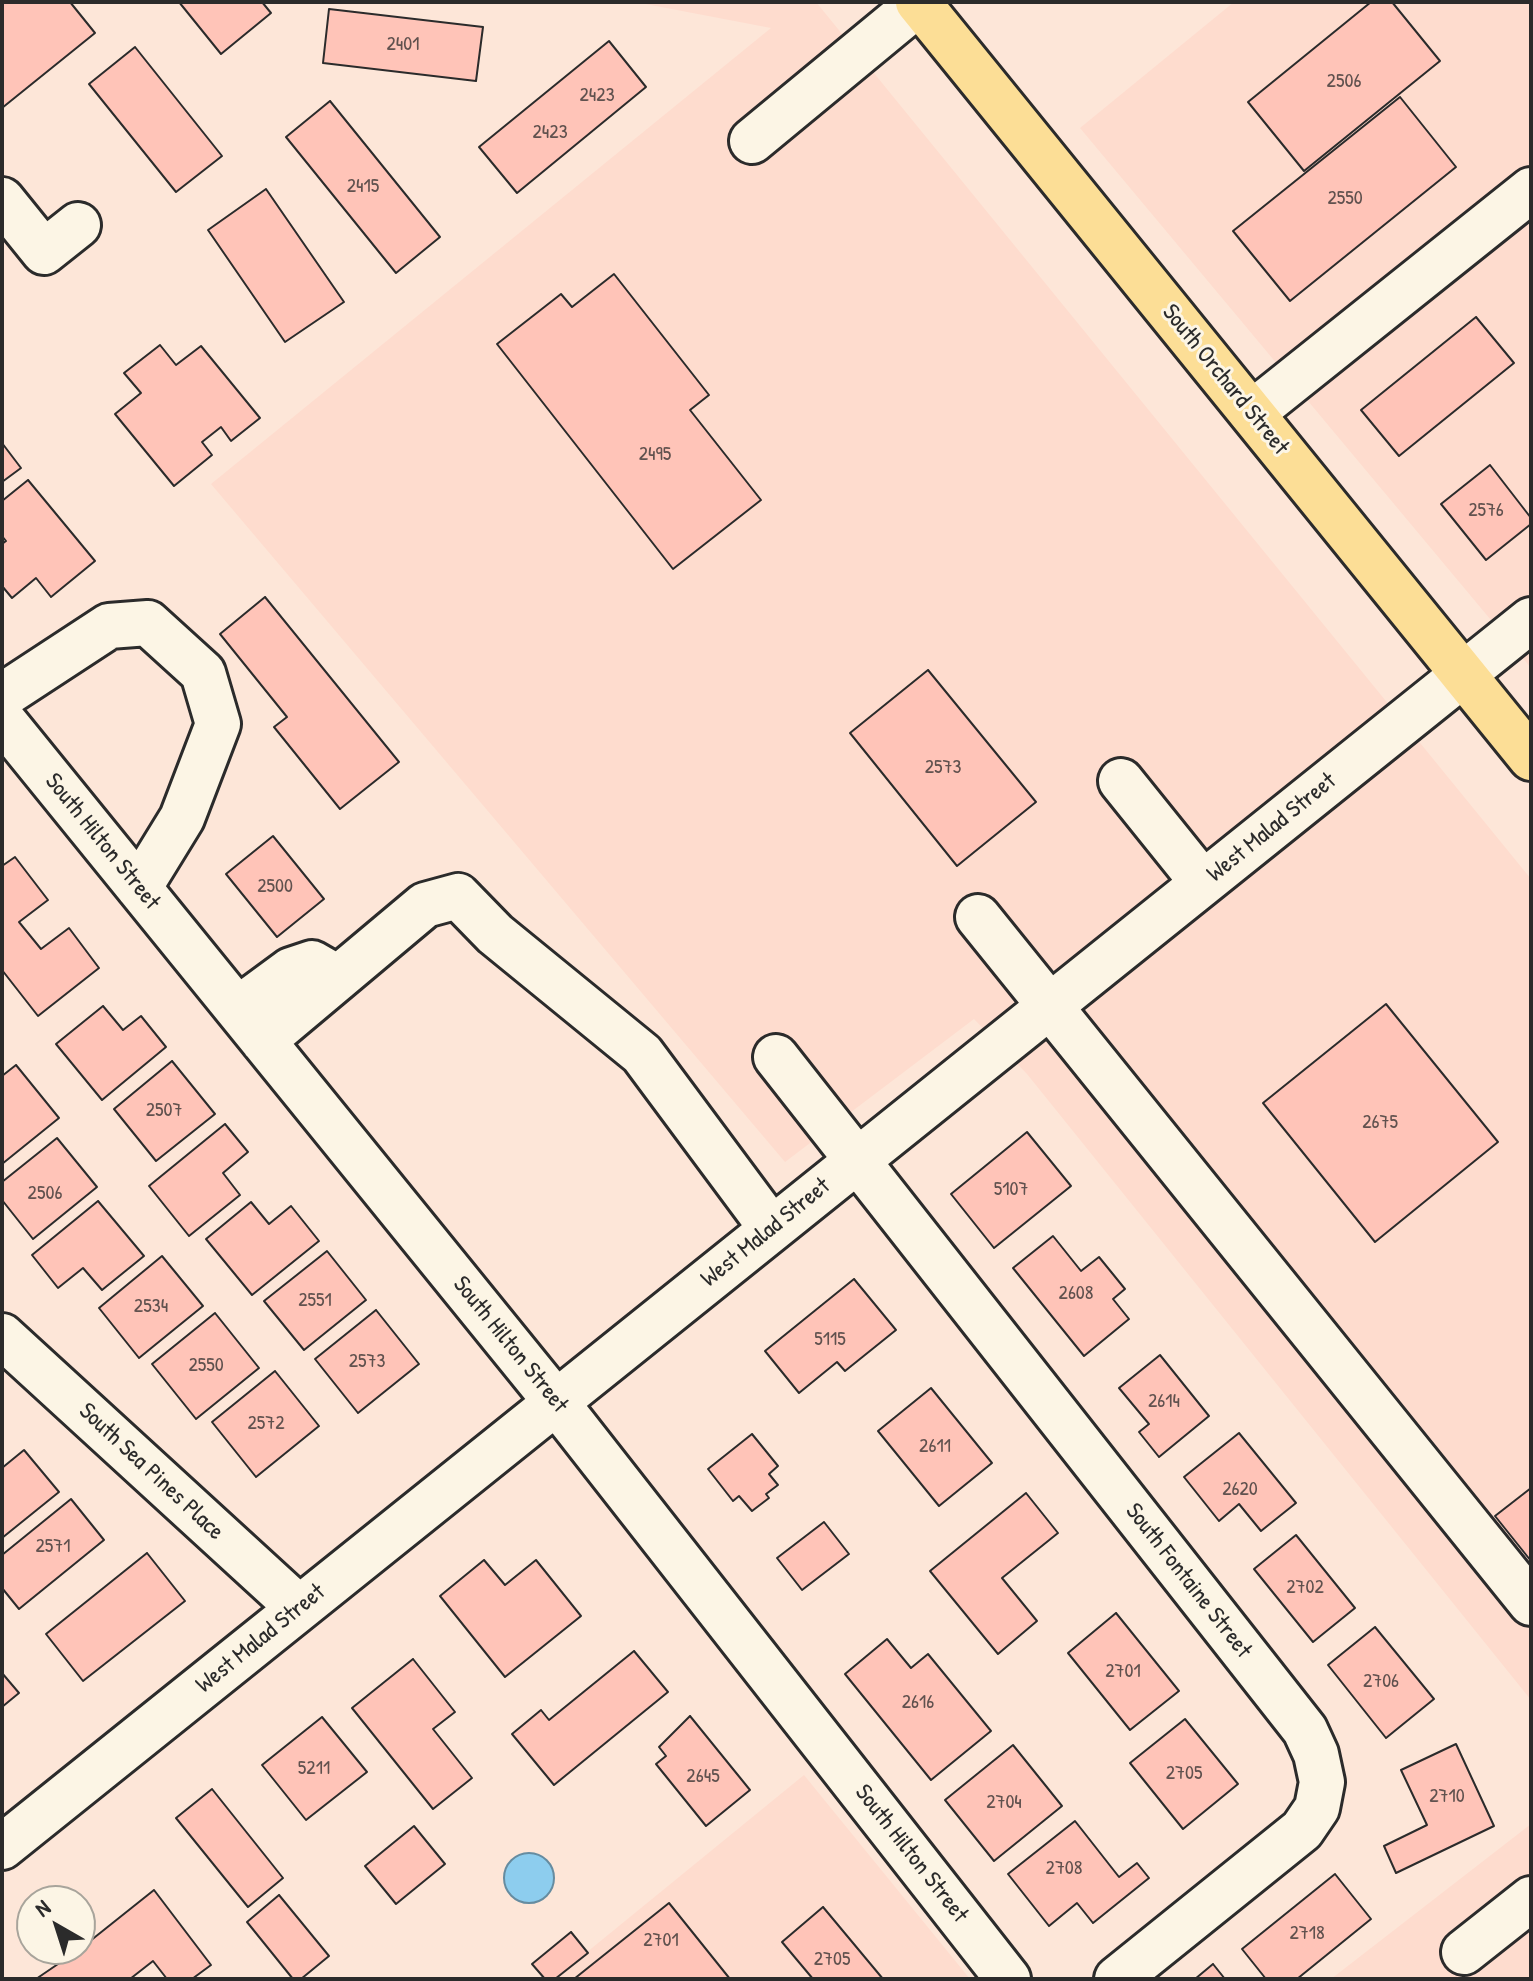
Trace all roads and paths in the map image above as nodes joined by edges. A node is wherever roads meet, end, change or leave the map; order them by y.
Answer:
1 (919, 3) edge
2 (752, 141) dead end
3 (1531, 190) edge
4 (2, 200) edge
5 (78, 225) dead end
6 (1252, 413) junction
7 (1531, 620) edge
8 (1465, 674) junction
9 (2, 696) edge
10 (2, 719) edge
11 (1531, 758) edge
12 (1121, 781) dead end
13 (1203, 883) junction
14 (139, 888) junction
15 (978, 917) dead end
16 (1050, 1006) junction
17 (251, 1025) junction
18 (776, 1057) dead end
19 (857, 1161) junction
20 (772, 1229) junction
21 (2, 1336) edge
22 (556, 1402) junction
23 (1531, 1603) edge
24 (299, 1608) junction
25 (2, 1847) edge
26 (1531, 1899) edge
27 (1464, 1952) dead end
28 (1008, 1979) edge
29 (1117, 1979) edge

1 - 2 street
1 - 6 main road, South Orchard Street
3 - 6 street
4 - 5 street
6 - 8 main road, South Orchard Street
7 - 8 street, West Malad Street
8 - 11 main road, South Orchard Street
8 - 13 street, West Malad Street
9 - 14 street
10 - 14 street, South Hilton Street
12 - 13 street
13 - 16 street, West Malad Street
14 - 17 street, South Hilton Street
15 - 16 street
16 - 19 street, West Malad Street
16 - 23 street
17 - 20 street
17 - 22 street, South Hilton Street
18 - 19 street, South Fontaine Street
19 - 20 street, West Malad Street
19 - 29 street, South Fontaine Street
20 - 22 street, West Malad Street
21 - 24 street, South Sea Pines Place
22 - 24 street, West Malad Street
22 - 28 street, South Hilton Street
24 - 25 street, West Malad Street
26 - 27 street

